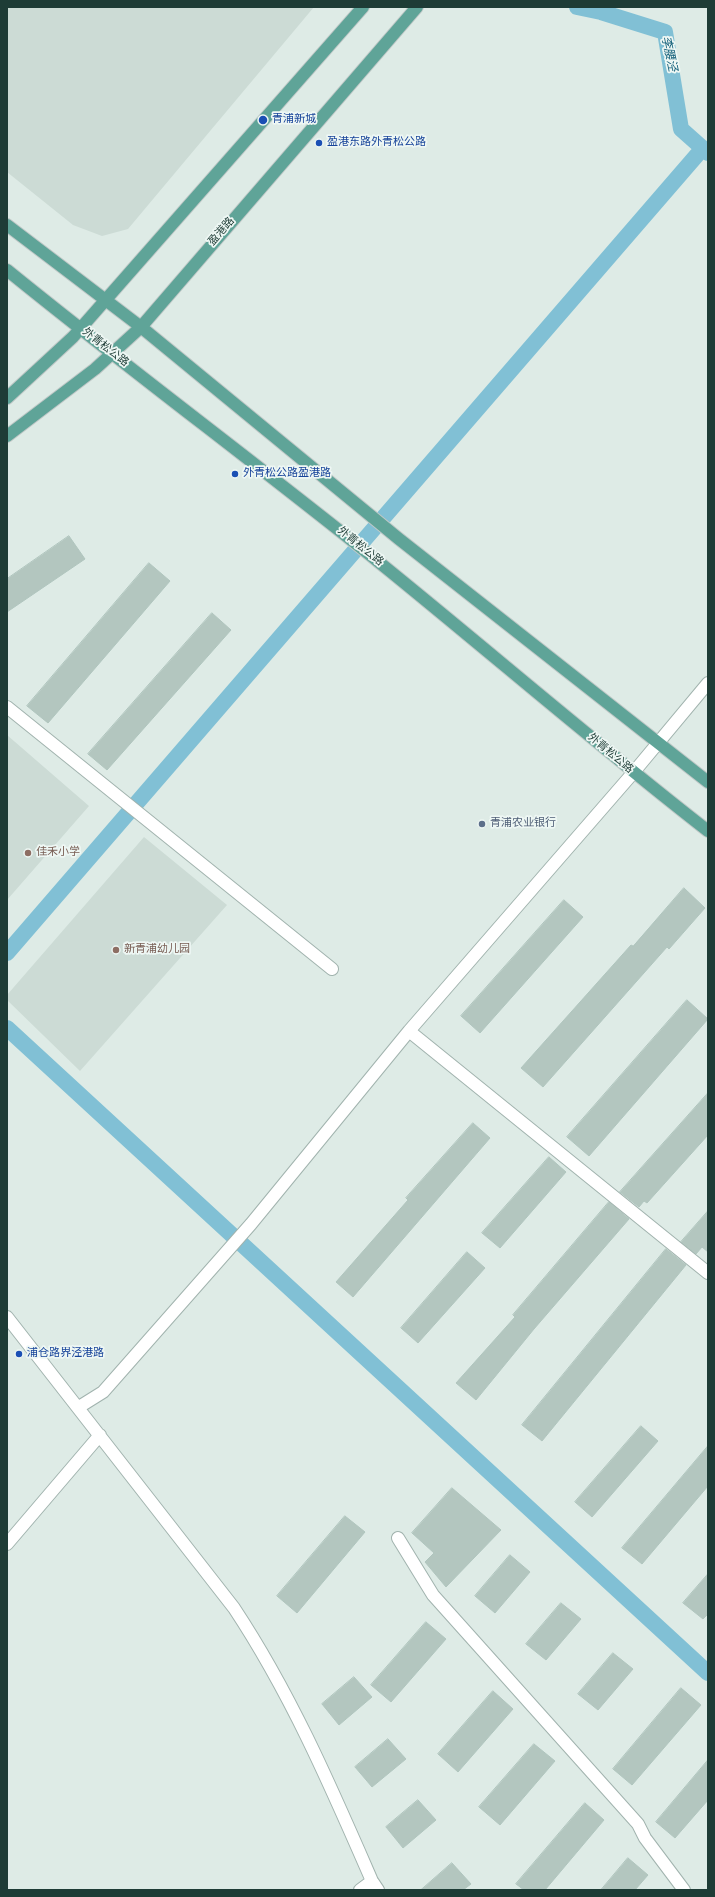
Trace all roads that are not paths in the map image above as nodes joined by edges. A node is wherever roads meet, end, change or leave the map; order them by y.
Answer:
1 (363, 7) edge
2 (417, 7) edge
3 (7, 225) edge
4 (7, 270) edge
5 (106, 300) junction
6 (141, 327) junction
7 (80, 329) junction
8 (113, 354) junction
9 (7, 398) edge
10 (7, 436) edge
11 (708, 683) edge
12 (7, 707) edge
13 (658, 742) junction
14 (633, 773) junction
15 (708, 782) edge
16 (708, 831) edge
17 (332, 969) dead end
18 (409, 1032) junction
19 (708, 1274) edge
20 (7, 1317) edge
21 (79, 1407) junction
22 (100, 1435) junction
23 (398, 1538) dead end
24 (7, 1544) edge
25 (375, 1885) edge
26 (360, 1890) edge
27 (684, 1890) edge

1 - 5 main road
2 - 6 main road, 盈港路
3 - 5 main road
4 - 7 main road, 外青松公路
5 - 6 main road
5 - 7 main road
6 - 8 main road, 盈港路
6 - 13 main road
7 - 8 main road, 外青松公路
7 - 9 main road
8 - 10 main road, 盈港路
8 - 14 main road, 外青松公路
11 - 13 street
12 - 17 street
13 - 14 street
13 - 15 main road
14 - 16 main road, 外青松公路
14 - 18 street
18 - 19 street
18 - 21 street
20 - 21 street
21 - 22 street
22 - 24 street
22 - 25 street
23 - 27 street
25 - 26 street

